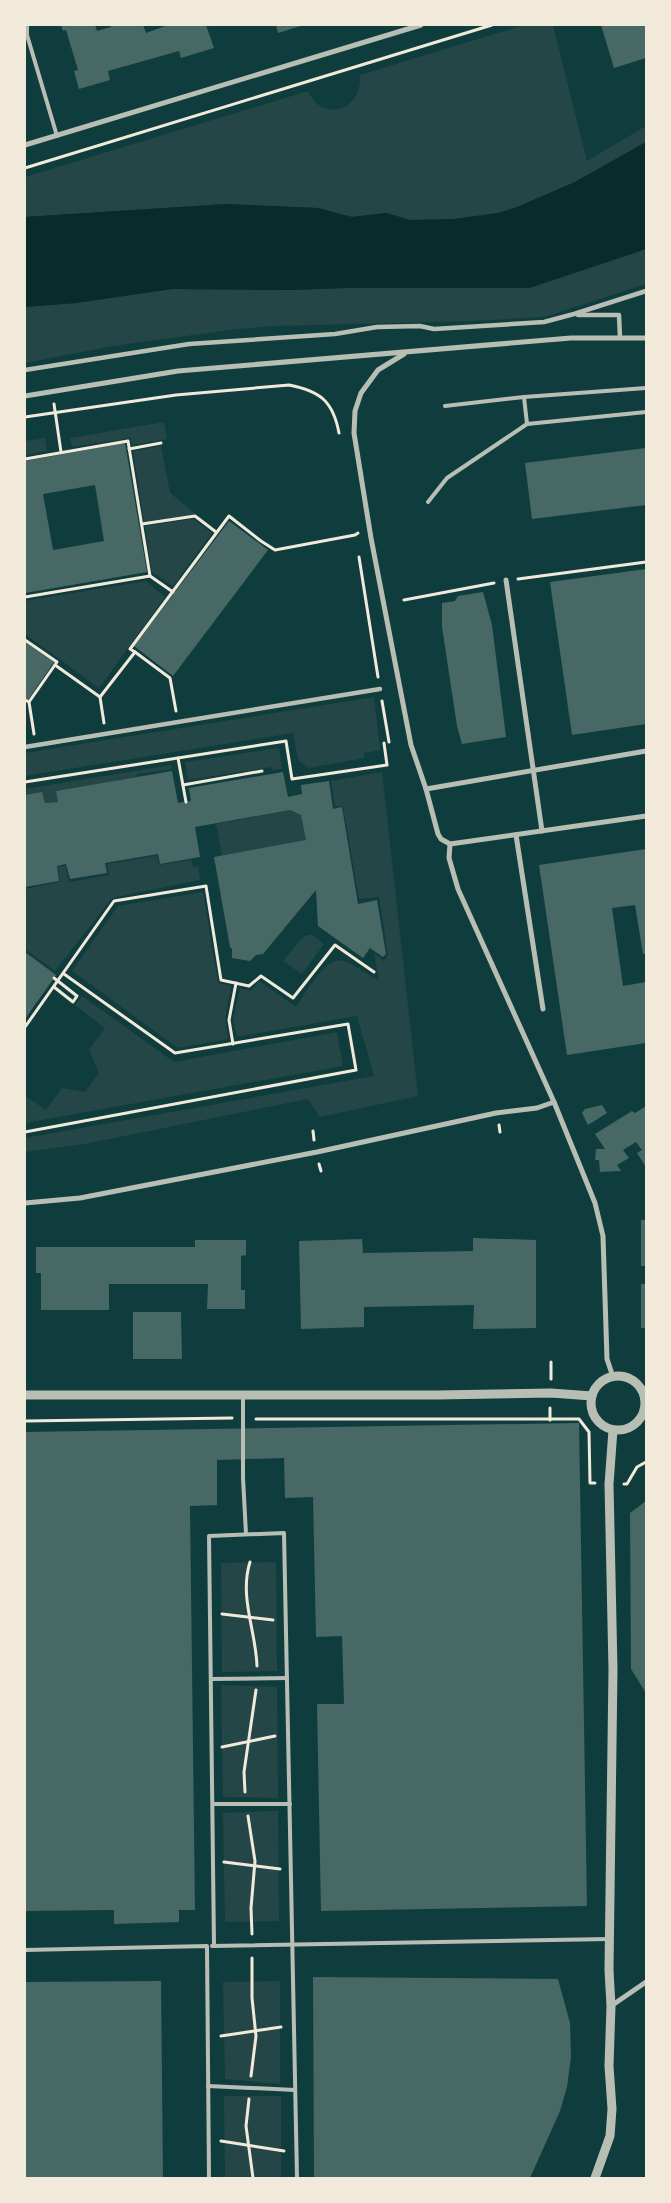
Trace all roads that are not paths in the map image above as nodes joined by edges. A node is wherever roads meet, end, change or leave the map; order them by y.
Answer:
1 (27, 25) edge
2 (422, 25) edge
3 (57, 136) junction
4 (25, 145) edge
5 (646, 291) edge
6 (574, 314) junction
7 (620, 338) junction
8 (646, 338) edge
9 (404, 354) junction
10 (25, 370) edge
11 (646, 388) edge
12 (25, 396) edge
13 (524, 397) junction
14 (445, 406) dead end
15 (646, 412) edge
16 (527, 424) junction
17 (428, 502) dead end
18 (506, 580) road end
19 (380, 689) road end
20 (25, 747) edge
21 (646, 751) edge
22 (532, 770) junction
23 (426, 788) junction
24 (646, 816) edge
25 (542, 831) junction
26 (516, 835) junction
27 (450, 844) junction
28 (543, 1009) dead end
29 (554, 1102) junction
30 (25, 1203) edge
31 (613, 1377) junction
32 (25, 1394) edge
33 (243, 1394) junction
34 (592, 1396) junction
35 (646, 1402) edge
36 (613, 1430) junction
37 (246, 1534) junction
38 (287, 1678) junction
39 (211, 1679) junction
40 (212, 1804) junction
41 (290, 1804) junction
42 (610, 1939) junction
43 (292, 1945) junction
44 (207, 1946) junction
45 (214, 1946) junction
46 (25, 1950) edge
47 (646, 1982) edge
48 (611, 2006) junction
49 (208, 2086) junction
50 (295, 2090) junction
51 (208, 2178) edge
52 (297, 2178) edge
53 (595, 2178) edge

1 - 3 lane
2 - 3 street
3 - 4 street
5 - 6 street
6 - 7 street
6 - 10 street
7 - 8 street
7 - 9 street
9 - 12 street
9 - 23 street
11 - 13 lane
13 - 14 lane
13 - 16 lane
15 - 16 lane
16 - 17 lane
18 - 22 street
19 - 20 street
21 - 22 street
22 - 23 street
22 - 25 street
23 - 27 street
24 - 25 street
25 - 26 street
26 - 27 street
26 - 28 street
27 - 29 street
29 - 30 street
29 - 31 street
31 - 34 street
31 - 35 street
32 - 33 street
33 - 34 street
33 - 37 lane
34 - 36 street
35 - 36 street
36 - 42 street
37 - 38 lane
37 - 39 lane
38 - 39 lane
38 - 41 lane
39 - 40 lane
40 - 41 lane
40 - 45 lane
41 - 43 lane
42 - 43 lane
42 - 48 street
43 - 45 lane
43 - 50 lane
44 - 45 lane
44 - 46 lane
44 - 49 lane
47 - 48 street
48 - 53 street
49 - 50 lane
49 - 51 lane
50 - 52 lane

